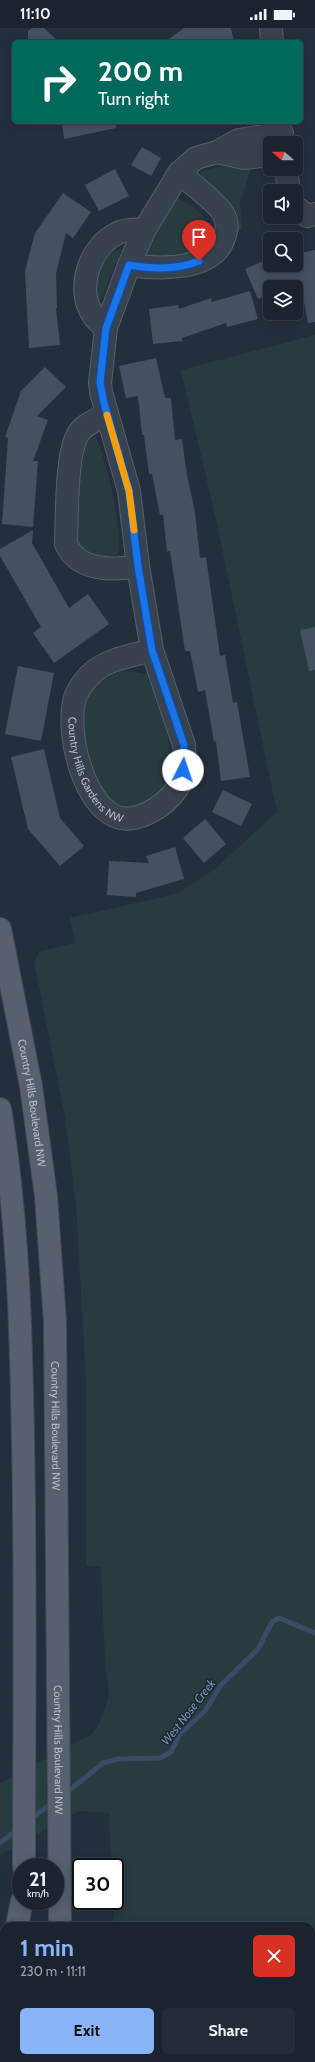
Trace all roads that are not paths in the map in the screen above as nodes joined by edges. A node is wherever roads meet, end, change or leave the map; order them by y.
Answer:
1 (271, 28) edge
2 (272, 40) edge
3 (282, 133) edge
4 (216, 152) junction
5 (263, 156) edge
6 (180, 173) junction
7 (303, 213) edge
8 (315, 214) edge
9 (145, 229) junction
10 (129, 265) junction
11 (106, 328) junction
12 (107, 414) junction
13 (138, 566) junction
14 (152, 650) junction
15 (0, 930) edge
16 (0, 1109) edge
17 (24, 1858) edge
18 (21, 1910) edge
19 (23, 1910) edge
20 (18, 1922) edge
21 (24, 1922) edge
22 (60, 1922) edge

1 - 2 street
3 - 4 street, Country Hills Gardens NW
4 - 5 street, Country Hills Gardens NW
4 - 6 street, Country Hills Gardens NW
6 - 9 street, Country Hills Gardens NW
6 - 10 street
7 - 8 street
9 - 10 street, Country Hills Gardens NW
9 - 11 street
10 - 11 street, Country Hills Gardens NW
11 - 12 street, Country Hills Gardens NW
12 - 13 street, Country Hills Gardens NW
12 - 13 street
13 - 14 street, Country Hills Gardens NW
14 - 14 street, Country Hills Gardens NW
15 - 22 main road, Country Hills Boulevard NW
16 - 17 main road
18 - 20 main road
19 - 21 main road

